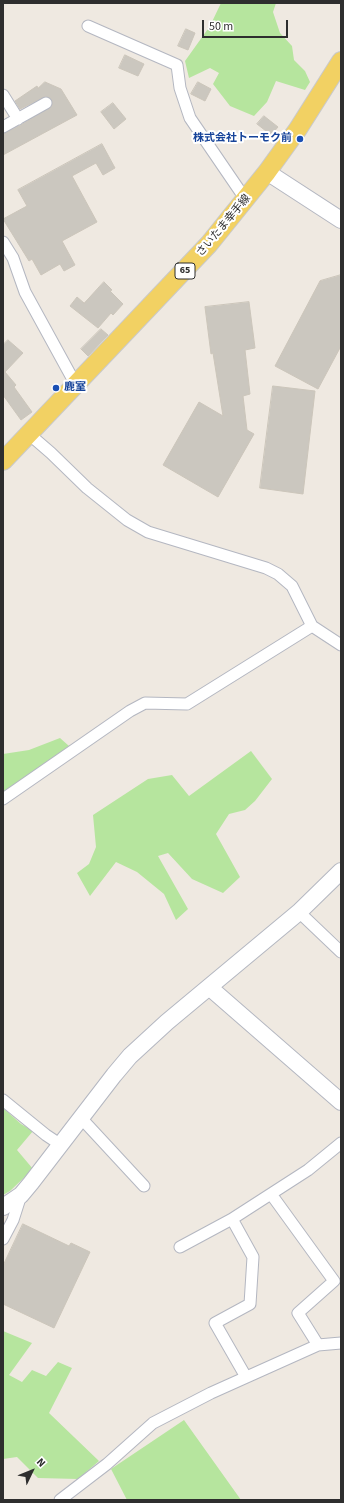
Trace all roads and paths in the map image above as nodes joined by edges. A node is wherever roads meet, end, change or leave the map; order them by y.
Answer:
1 (88, 26) dead end
2 (341, 62) edge
3 (3, 95) edge
4 (46, 103) dead end
5 (18, 119) junction
6 (3, 127) edge
7 (267, 172) junction
8 (246, 200) junction
9 (341, 220) edge
10 (3, 242) edge
11 (76, 385) junction
12 (29, 434) junction
13 (3, 461) edge
14 (312, 626) junction
15 (341, 644) edge
16 (3, 799) edge
17 (341, 871) edge
18 (299, 912) junction
19 (341, 952) edge
20 (209, 988) junction
21 (3, 1100) edge
22 (341, 1102) edge
23 (81, 1118) junction
24 (341, 1143) edge
25 (60, 1145) junction
26 (144, 1186) dead end
27 (271, 1194) junction
28 (21, 1195) junction
29 (3, 1207) edge
30 (232, 1219) junction
31 (3, 1239) edge
32 (180, 1247) dead end
33 (341, 1343) edge
34 (318, 1344) junction
35 (246, 1377) junction
36 (60, 1500) edge

1 - 8 street
2 - 7 main road, さいたま幸手線 / 65
3 - 5 street
4 - 5 street
5 - 6 street
7 - 8 main road, さいたま幸手線 / 65
7 - 9 street
8 - 11 main road, さいたま幸手線 / 65
10 - 11 street
11 - 12 main road, さいたま幸手線 / 65
12 - 13 main road, さいたま幸手線 / 65
12 - 14 street
14 - 15 street
14 - 16 street
17 - 18 street
18 - 19 street
18 - 20 street
20 - 22 street
20 - 23 street
21 - 25 street
23 - 25 street
23 - 26 street
24 - 27 street
25 - 28 street
27 - 30 street
27 - 34 street
28 - 29 street
28 - 31 street
30 - 32 street
30 - 35 street
33 - 34 street
34 - 35 street
35 - 36 street

